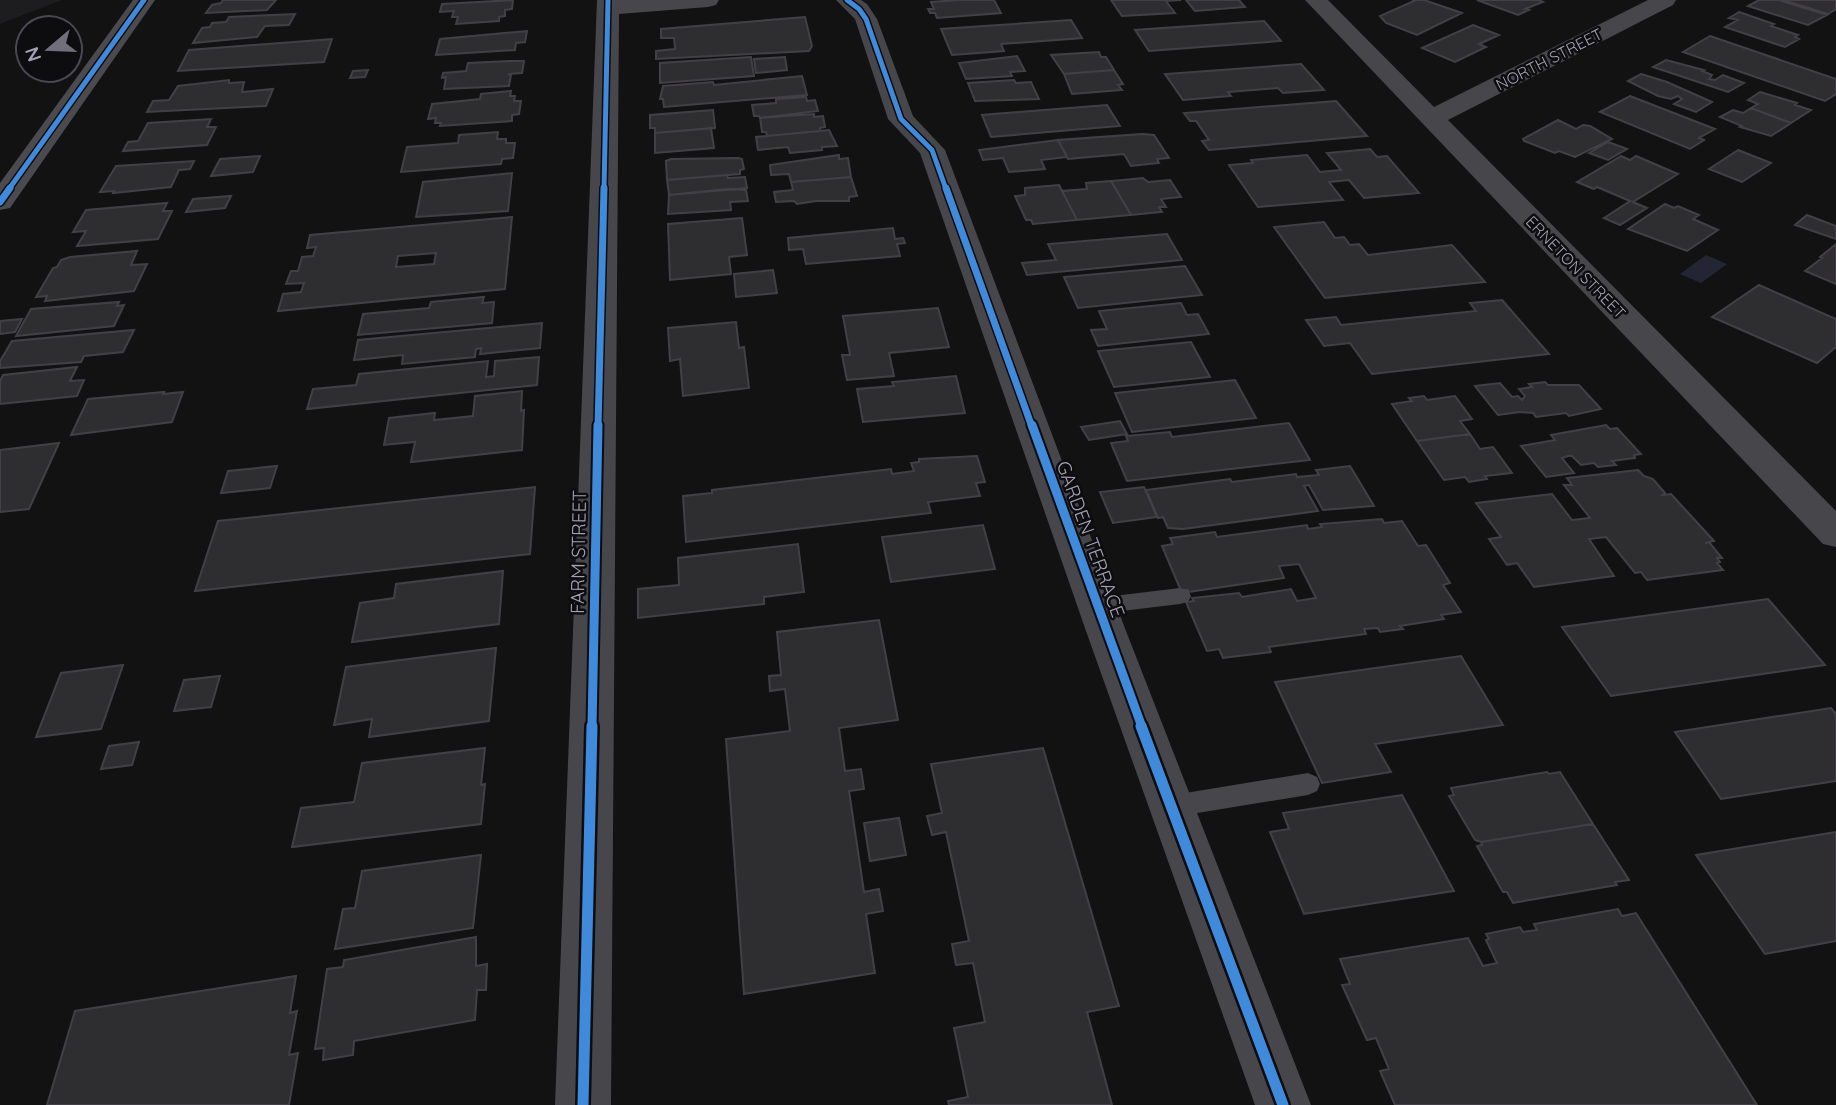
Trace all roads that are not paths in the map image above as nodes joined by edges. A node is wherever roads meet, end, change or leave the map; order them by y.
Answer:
1 (144, 0) edge
2 (708, 0) edge
3 (847, 0) edge
4 (1316, 0) edge
5 (1665, 0) edge
6 (608, 4) edge
7 (1432, 118) junction
8 (0, 202) edge
9 (1831, 521) edge
10 (1180, 596) dead end
11 (1097, 606) junction
12 (1308, 784) dead end
13 (1173, 806) junction
14 (583, 1105) edge
15 (1283, 1105) edge

1 - 8 street
2 - 6 street
3 - 11 street, GARDEN TERRACE
4 - 7 street, ERNETON STREET
5 - 7 street, NORTH STREET
6 - 14 street, FARM STREET
7 - 9 street, ERNETON STREET
10 - 11 lane
11 - 13 street, GARDEN TERRACE
12 - 13 lane
13 - 15 street, GARDEN TERRACE

